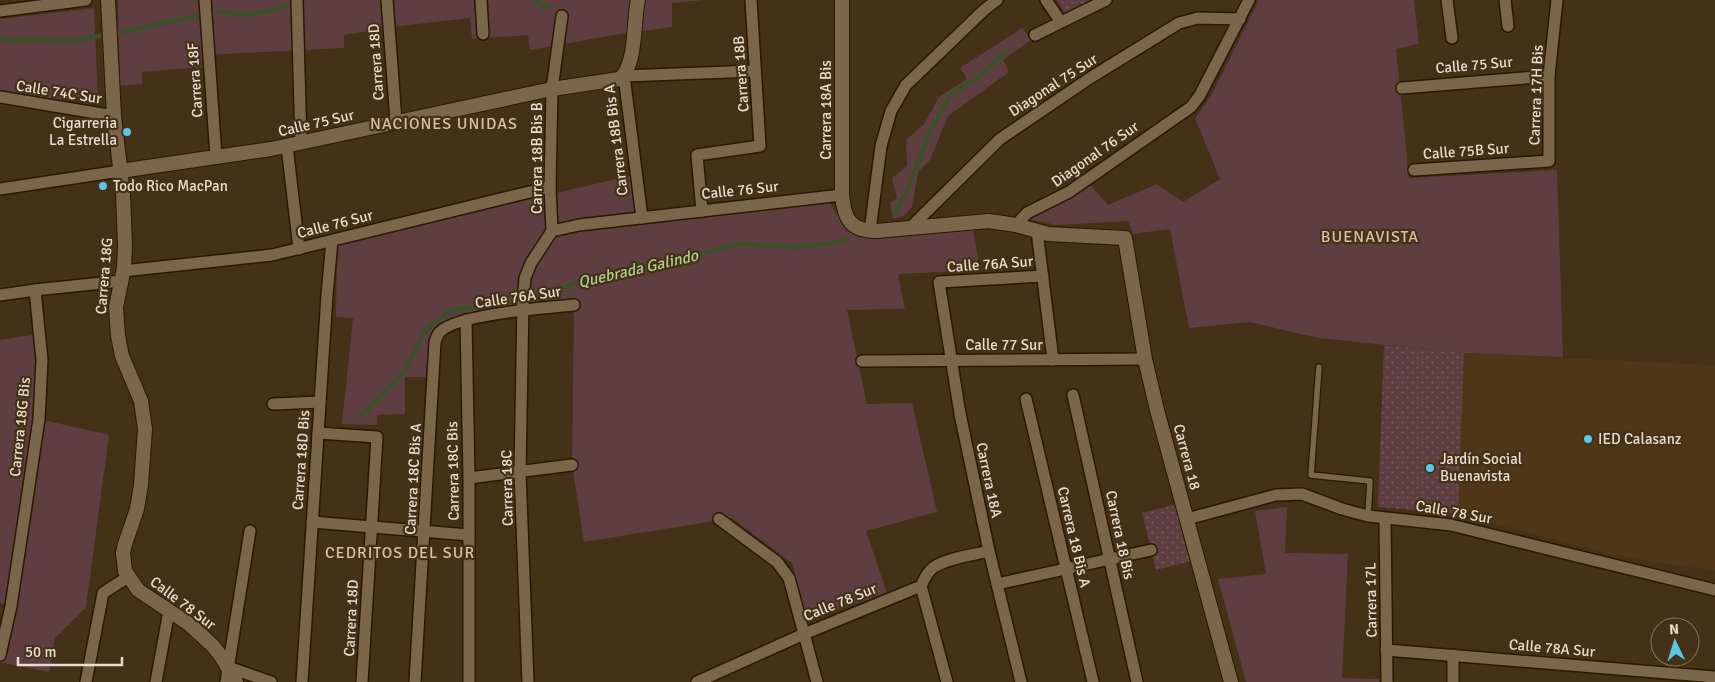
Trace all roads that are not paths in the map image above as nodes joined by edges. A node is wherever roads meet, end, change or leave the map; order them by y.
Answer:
1 (86, 0) edge
2 (108, 0) edge
3 (205, 0) edge
4 (297, 0) edge
5 (387, 0) edge
6 (481, 0) edge
7 (638, 0) edge
8 (751, 0) edge
9 (842, 0) edge
10 (997, 0) edge
11 (1046, 0) edge
12 (1106, 0) edge
13 (1249, 0) edge
14 (1447, 0) edge
15 (1505, 0) edge
16 (1557, 0) edge
17 (0, 11) edge
18 (562, 16) dead end
19 (1240, 19) junction
20 (1062, 22) junction
21 (1508, 26) dead end
22 (483, 34) dead end
23 (1035, 35) dead end
24 (1452, 38) dead end
25 (755, 71) junction
26 (624, 76) junction
27 (1548, 76) junction
28 (1402, 88) dead end
29 (552, 89) junction
30 (0, 97) edge
31 (114, 116) junction
32 (396, 122) junction
33 (301, 143) junction
34 (287, 146) junction
35 (216, 157) junction
36 (1549, 161) joint
37 (1414, 170) dead end
38 (120, 171) junction
39 (550, 187) junction
40 (0, 189) edge
41 (842, 195) junction
42 (702, 211) junction
43 (642, 218) junction
44 (1016, 225) junction
45 (910, 228) junction
46 (552, 231) junction
47 (870, 231) junction
48 (1037, 231) junction
49 (332, 241) junction
50 (298, 249) junction
51 (122, 276) junction
52 (1043, 276) junction
53 (939, 282) joint
54 (35, 290) junction
55 (0, 295) edge
56 (523, 302) junction
57 (574, 305) dead end
58 (466, 320) junction
59 (1146, 359) junction
60 (1053, 360) junction
61 (862, 361) dead end
62 (952, 361) junction
63 (1319, 367) dead end
64 (434, 368) joint
65 (1073, 395) dead end
66 (1026, 399) dead end
67 (320, 402) junction
68 (273, 404) dead end
69 (318, 433) junction
70 (572, 465) dead end
71 (520, 472) junction
72 (469, 478) junction
73 (1368, 516) junction
74 (1385, 518) junction
75 (1187, 519) junction
76 (719, 520) dead end
77 (312, 522) junction
78 (371, 527) junction
79 (250, 531) dead end
80 (425, 531) junction
81 (469, 535) junction
82 (1151, 550) dead end
83 (989, 551) junction
84 (1110, 559) junction
85 (1066, 569) junction
86 (128, 577) junction
87 (997, 584) junction
88 (921, 586) junction
89 (1715, 590) edge
90 (169, 611) junction
91 (804, 634) junction
92 (1386, 650) junction
93 (0, 655) edge
94 (1453, 655) junction
95 (228, 667) junction
96 (1715, 677) edge
97 (86, 682) edge
98 (156, 682) edge
99 (226, 682) edge
100 (236, 682) edge
101 (271, 682) edge
102 (302, 682) edge
103 (362, 682) edge
104 (416, 682) edge
105 (469, 682) edge
106 (528, 682) edge
107 (697, 682) edge
108 (817, 682) edge
109 (948, 682) edge
110 (1021, 682) edge
111 (1092, 682) edge
112 (1137, 682) edge
113 (1231, 682) edge
114 (1387, 682) edge
115 (1453, 682) edge

1 - 17 street
2 - 31 street, Carrera 18G
3 - 35 street, Carrera 18F
4 - 33 street
5 - 32 street, Carrera 18D
6 - 22 street
7 - 26 street, Carrera 18B Bis A
8 - 25 street, Carrera 18B
9 - 41 street, Carrera 18A Bis
10 - 47 street
11 - 20 street
12 - 20 street
13 - 19 street
14 - 24 street
15 - 21 street
16 - 27 street, Carrera 17H Bis
18 - 29 street, Carrera 18B Bis B
19 - 44 street, Diagonal 76 Sur
19 - 45 street, Diagonal 75 Sur
20 - 23 street
25 - 26 street, Calle 75 Sur
25 - 42 street, Carrera 18B
26 - 29 street, Calle 75 Sur
26 - 43 street, Carrera 18B Bis A
27 - 28 street, Calle 75 Sur
27 - 36 street, Carrera 17H Bis
29 - 32 street, Calle 75 Sur
29 - 39 street, Carrera 18B Bis B
30 - 31 street, Calle 74C Sur
31 - 38 street, Carrera 18G
32 - 33 street, Calle 75 Sur
33 - 34 street, Calle 75 Sur
34 - 35 street, Calle 75 Sur
34 - 50 street
35 - 38 street, Calle 75 Sur
36 - 37 street, Calle 75B Sur
38 - 40 street, Calle 75 Sur
38 - 51 street, Carrera 18G
39 - 46 street, Carrera 18B Bis B
39 - 49 street, Calle 76 Sur
41 - 42 street, Calle 76 Sur
41 - 47 street, Carrera 18A Bis
42 - 43 street, Calle 76 Sur
43 - 46 street, Calle 76 Sur
44 - 45 street
44 - 48 street
45 - 47 street
46 - 56 street, Carrera 18B Bis B
48 - 52 street
48 - 59 street, Carrera 18
49 - 50 street, Calle 76 Sur
49 - 67 street, Carrera 18D Bis
50 - 51 street, Calle 76 Sur
51 - 54 street, Calle 76 Sur
51 - 86 street, Carrera 18G
52 - 53 street, Calle 76A Sur
52 - 60 street
53 - 62 street, Carrera 18A
54 - 55 street, Calle 76 Sur
54 - 93 street, Carrera 18G Bis
56 - 57 street, Calle 76A Sur
56 - 58 street, Calle 76A Sur
56 - 71 street, Carrera 18C
58 - 64 street, Calle 76A Sur
58 - 72 street, Carrera 18C Bis
59 - 60 street, Calle 77 Sur
59 - 75 street, Carrera 18
60 - 62 street, Calle 77 Sur
61 - 62 street, Calle 77 Sur
62 - 83 street, Carrera 18A
63 - 73 lane
64 - 80 street, Carrera 18C Bis A
65 - 84 street, Carrera 18 Bis
66 - 85 street, Carrera 18 Bis A
67 - 68 street
67 - 69 street, Carrera 18D Bis
69 - 77 street, Carrera 18D Bis
69 - 78 street, Carrera 18D
70 - 71 street
71 - 72 street
71 - 106 street, Carrera 18C
72 - 81 street, Carrera 18C Bis
73 - 74 street, Calle 78 Sur
73 - 75 street, Calle 78 Sur
74 - 89 street, Calle 78 Sur
74 - 92 street, Carrera 17L
75 - 113 street, Carrera 18
76 - 91 street
77 - 78 street
77 - 102 street, Carrera 18D Bis
78 - 80 street
78 - 103 street, Carrera 18D
79 - 95 street
80 - 81 street
80 - 104 street, Carrera 18C Bis A
81 - 105 street, Carrera 18C Bis
82 - 84 street
83 - 87 street, Carrera 18A
83 - 88 street
84 - 85 street
84 - 112 street, Carrera 18 Bis
85 - 87 street
85 - 111 street, Carrera 18 Bis A
86 - 90 street, Calle 78 Sur
86 - 97 street
87 - 110 street, Carrera 18A
88 - 91 street, Calle 78 Sur
88 - 109 street
90 - 95 street, Calle 78 Sur
90 - 98 street
91 - 107 street, Calle 78 Sur
91 - 108 street
92 - 94 street, Calle 78A Sur
92 - 114 street, Carrera 17L
94 - 96 street, Calle 78A Sur
94 - 115 street
95 - 99 street
95 - 100 street, Calle 78 Sur
95 - 101 street

